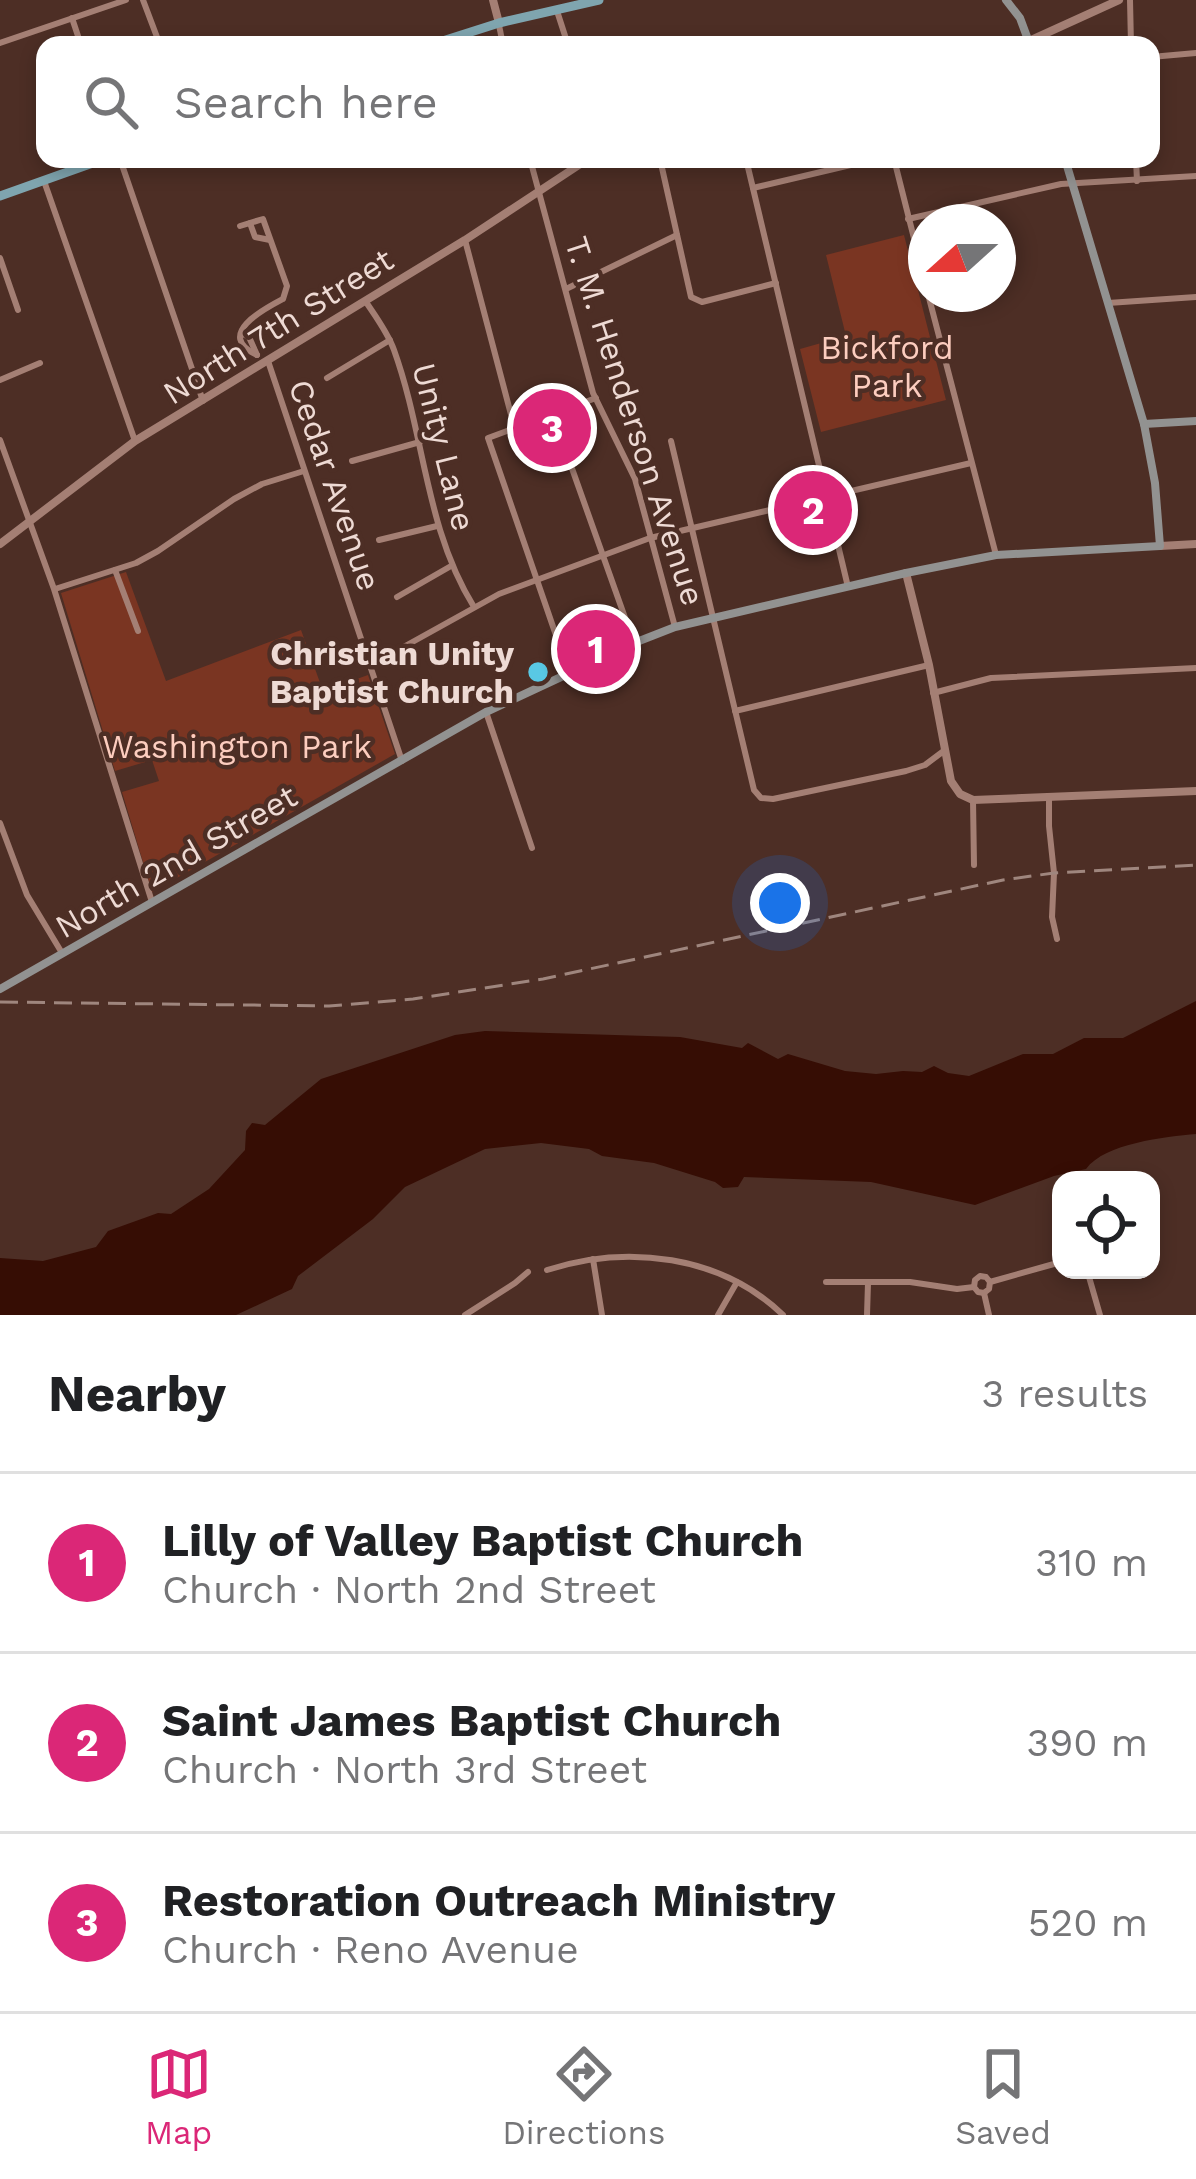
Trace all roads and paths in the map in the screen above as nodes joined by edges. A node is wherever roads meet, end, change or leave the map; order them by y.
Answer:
1 (126, 0) edge
2 (143, 0) edge
3 (493, 0) edge
4 (599, 0) edge
5 (1006, 0) edge
6 (1120, 0) edge
7 (1130, 0) edge
8 (557, 11) junction
9 (72, 18) junction
10 (499, 23) junction
11 (78, 36) edge
12 (157, 36) edge
13 (458, 36) edge
14 (501, 36) edge
15 (565, 36) edge
16 (1027, 36) edge
17 (1045, 36) edge
18 (1131, 36) edge
19 (0, 43) edge
20 (1196, 53) edge
21 (1160, 56) edge
22 (79, 168) edge
23 (123, 168) edge
24 (532, 168) edge
25 (575, 168) edge
26 (662, 168) edge
27 (748, 168) edge
28 (838, 168) edge
29 (896, 168) edge
30 (1067, 168) edge
31 (1136, 168) edge
32 (1196, 176) edge
33 (44, 181) junction
34 (1137, 181) junction
35 (1071, 183) junction
36 (753, 188) junction
37 (538, 193) junction
38 (0, 196) edge
39 (978, 204) edge
40 (908, 220) edge
41 (250, 223) junction
42 (240, 226) dead end
43 (676, 235) junction
44 (270, 240) junction
45 (465, 240) junction
46 (0, 257) edge
47 (776, 283) junction
48 (566, 289) junction
49 (1196, 297) edge
50 (366, 300) junction
51 (1108, 303) junction
52 (18, 310) dead end
53 (933, 312) edge
54 (390, 340) junction
55 (262, 360) junction
56 (40, 363) dead end
57 (327, 378) dead end
58 (0, 380) edge
59 (596, 398) junction
60 (203, 401) junction
61 (553, 413) junction
62 (1196, 421) edge
63 (1144, 424) junction
64 (514, 426) junction
65 (0, 440) edge
66 (135, 441) junction
67 (671, 441) dead end
68 (420, 442) junction
69 (352, 461) dead end
70 (971, 463) junction
71 (304, 471) junction
72 (826, 495) junction
73 (27, 520) junction
74 (437, 526) junction
75 (691, 527) junction
76 (650, 538) junction
77 (379, 541) dead end
78 (0, 544) edge
79 (1196, 544) edge
80 (1160, 546) junction
81 (996, 555) junction
82 (603, 556) junction
83 (451, 566) junction
84 (115, 570) junction
85 (906, 573) junction
86 (536, 580) junction
87 (848, 587) junction
88 (54, 589) junction
89 (397, 597) dead end
90 (474, 607) junction
91 (712, 618) junction
92 (675, 627) junction
93 (138, 631) dead end
94 (634, 644) junction
95 (370, 665) junction
96 (929, 665) junction
97 (1196, 668) edge
98 (568, 673) junction
99 (933, 693) junction
100 (735, 711) junction
101 (486, 712) junction
102 (945, 750) junction
103 (402, 760) junction
104 (1196, 791) edge
105 (1049, 799) junction
106 (973, 800) junction
107 (0, 823) edge
108 (532, 848) dead end
109 (974, 865) dead end
110 (152, 902) junction
111 (1057, 939) dead end
112 (62, 953) junction
113 (0, 989) edge
114 (593, 1258) junction
115 (1052, 1265) edge
116 (547, 1270) dead end
117 (528, 1272) dead end
118 (1090, 1279) edge
119 (868, 1281) junction
120 (737, 1282) junction
121 (826, 1282) dead end
122 (990, 1282) junction
123 (974, 1287) junction
124 (984, 1293) junction
125 (465, 1315) edge
126 (602, 1315) edge
127 (718, 1315) edge
128 (783, 1315) edge
129 (867, 1315) edge
130 (989, 1315) edge
131 (1100, 1315) edge

1 - 9 street
2 - 12 street
3 - 10 street
4 - 8 main road
5 - 16 main road
6 - 17 street
7 - 18 street
8 - 10 main road
8 - 15 street
9 - 11 street
9 - 19 street
10 - 13 main road
10 - 14 street
20 - 21 street
22 - 33 main road
23 - 60 street
24 - 37 street, T. M. Henderson Avenue
25 - 37 street, North 7th Street
26 - 43 street
27 - 36 street
28 - 36 street
29 - 40 street
30 - 35 main road
31 - 34 street
32 - 34 street
33 - 38 main road
33 - 66 street
34 - 35 street
35 - 39 street
35 - 51 main road
36 - 47 street
37 - 45 street, North 7th Street
37 - 48 street, T. M. Henderson Avenue
41 - 42 street
41 - 44 street
41 - 44 street
43 - 47 street
43 - 48 street
44 - 55 street, Cedar Avenue
45 - 50 street, North 7th Street
45 - 64 street
46 - 52 street
47 - 72 street
48 - 59 street, T. M. Henderson Avenue
49 - 51 street
50 - 54 street, Unity Lane
50 - 55 street, North 7th Street
51 - 63 main road
53 - 70 street
54 - 57 street
54 - 68 street, Unity Lane
55 - 60 street, North 7th Street
55 - 71 street, Cedar Avenue
56 - 58 street
59 - 61 street
59 - 76 street, T. M. Henderson Avenue
60 - 66 street, North 7th Street
61 - 64 street
61 - 82 street
62 - 63 main road
63 - 80 main road
64 - 86 street
65 - 73 street
66 - 73 street, North 7th Street
67 - 75 street
68 - 69 street
68 - 74 street, Unity Lane
70 - 72 street
70 - 81 street
71 - 84 street
71 - 95 street, Cedar Avenue
72 - 75 street
72 - 87 street
73 - 78 street, North 7th Street
73 - 88 street
74 - 77 street
74 - 83 street, Unity Lane
75 - 76 street
75 - 91 street
76 - 82 street
76 - 92 street, T. M. Henderson Avenue
79 - 80 street, North 2nd Street
80 - 81 main road, North 2nd Street
81 - 85 main road, North 2nd Street
82 - 86 street
82 - 94 street
83 - 89 street
83 - 90 street, Unity Lane
84 - 88 street
84 - 93 street
85 - 87 main road, North 2nd Street
85 - 96 street
86 - 90 street
86 - 98 street
87 - 91 main road, North 2nd Street
88 - 110 street
90 - 95 street
91 - 92 main road, North 2nd Street
91 - 100 street
92 - 94 main road, North 2nd Street
94 - 98 main road, North 2nd Street
95 - 103 street, Cedar Avenue
96 - 99 street
96 - 100 street
97 - 99 street
98 - 101 main road, North 2nd Street
99 - 102 street
100 - 102 street
101 - 103 main road, North 2nd Street
101 - 108 street
102 - 106 street
103 - 110 main road, North 2nd Street
104 - 105 street
105 - 106 street
105 - 111 street
106 - 109 street
107 - 112 street
110 - 112 main road, North 2nd Street
112 - 113 main road, North 2nd Street
114 - 116 street
114 - 120 street
114 - 126 street
115 - 122 street
117 - 125 street
118 - 131 street
119 - 121 street
119 - 123 street
119 - 129 street
120 - 127 street
120 - 128 street
122 - 123 street
122 - 124 street
123 - 124 street
124 - 130 street

